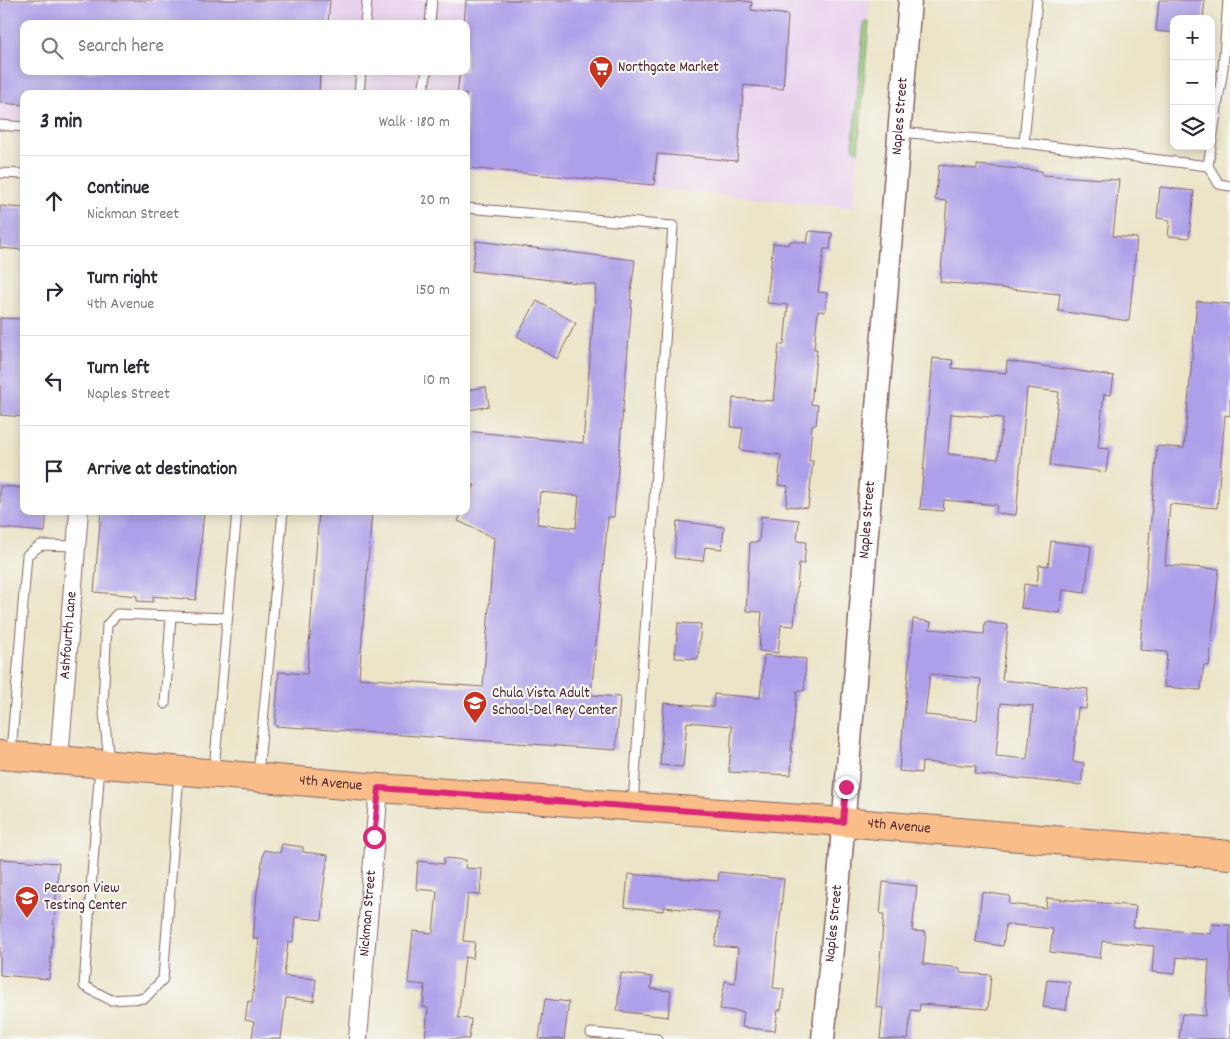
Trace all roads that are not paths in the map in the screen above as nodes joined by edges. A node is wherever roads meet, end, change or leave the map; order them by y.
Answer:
1 (367, 0) edge
2 (432, 0) edge
3 (910, 0) edge
4 (1037, 0) edge
5 (1228, 0) edge
6 (365, 20) edge
7 (430, 20) edge
8 (1226, 68) edge
9 (361, 75) edge
10 (426, 75) edge
11 (359, 90) edge
12 (423, 90) edge
13 (0, 125) edge
14 (20, 127) edge
15 (899, 132) junction
16 (1024, 142) junction
17 (1208, 166) junction
18 (0, 173) edge
19 (20, 174) edge
20 (1230, 186) edge
21 (470, 208) edge
22 (78, 515) edge
23 (237, 515) edge
24 (283, 515) edge
25 (75, 546) junction
26 (171, 616) junction
27 (227, 618) junction
28 (165, 704) dead end
29 (5, 755) edge
30 (59, 760) junction
31 (105, 763) junction
32 (180, 770) junction
33 (214, 773) junction
34 (257, 777) junction
35 (379, 788) junction
36 (633, 806) junction
37 (843, 822) junction
38 (1230, 855) edge
39 (591, 1033) dead end
40 (358, 1039) edge
41 (657, 1039) edge
42 (823, 1039) edge

1 - 6 lane
2 - 7 lane
3 - 15 street, Naples Street
4 - 16 lane
5 - 8 lane
8 - 17 lane
9 - 11 lane
10 - 12 lane
13 - 14 lane
15 - 16 lane
15 - 37 street, Naples Street
16 - 17 lane
17 - 20 lane
18 - 19 lane
21 - 36 lane
22 - 25 street, Ashfourth Lane
23 - 27 lane
24 - 34 lane
25 - 29 lane
25 - 30 street, Ashfourth Lane
26 - 27 lane
26 - 28 lane
26 - 31 lane
27 - 33 lane
29 - 30 main road, 4th Avenue
30 - 31 main road, 4th Avenue
31 - 32 main road, 4th Avenue
31 - 32 lane
32 - 33 main road, 4th Avenue
33 - 34 main road, 4th Avenue
34 - 35 main road, 4th Avenue
35 - 36 main road, 4th Avenue
35 - 40 street, Nickman Street
36 - 37 main road, 4th Avenue
37 - 38 main road, 4th Avenue
37 - 42 street, Naples Street
39 - 41 lane

